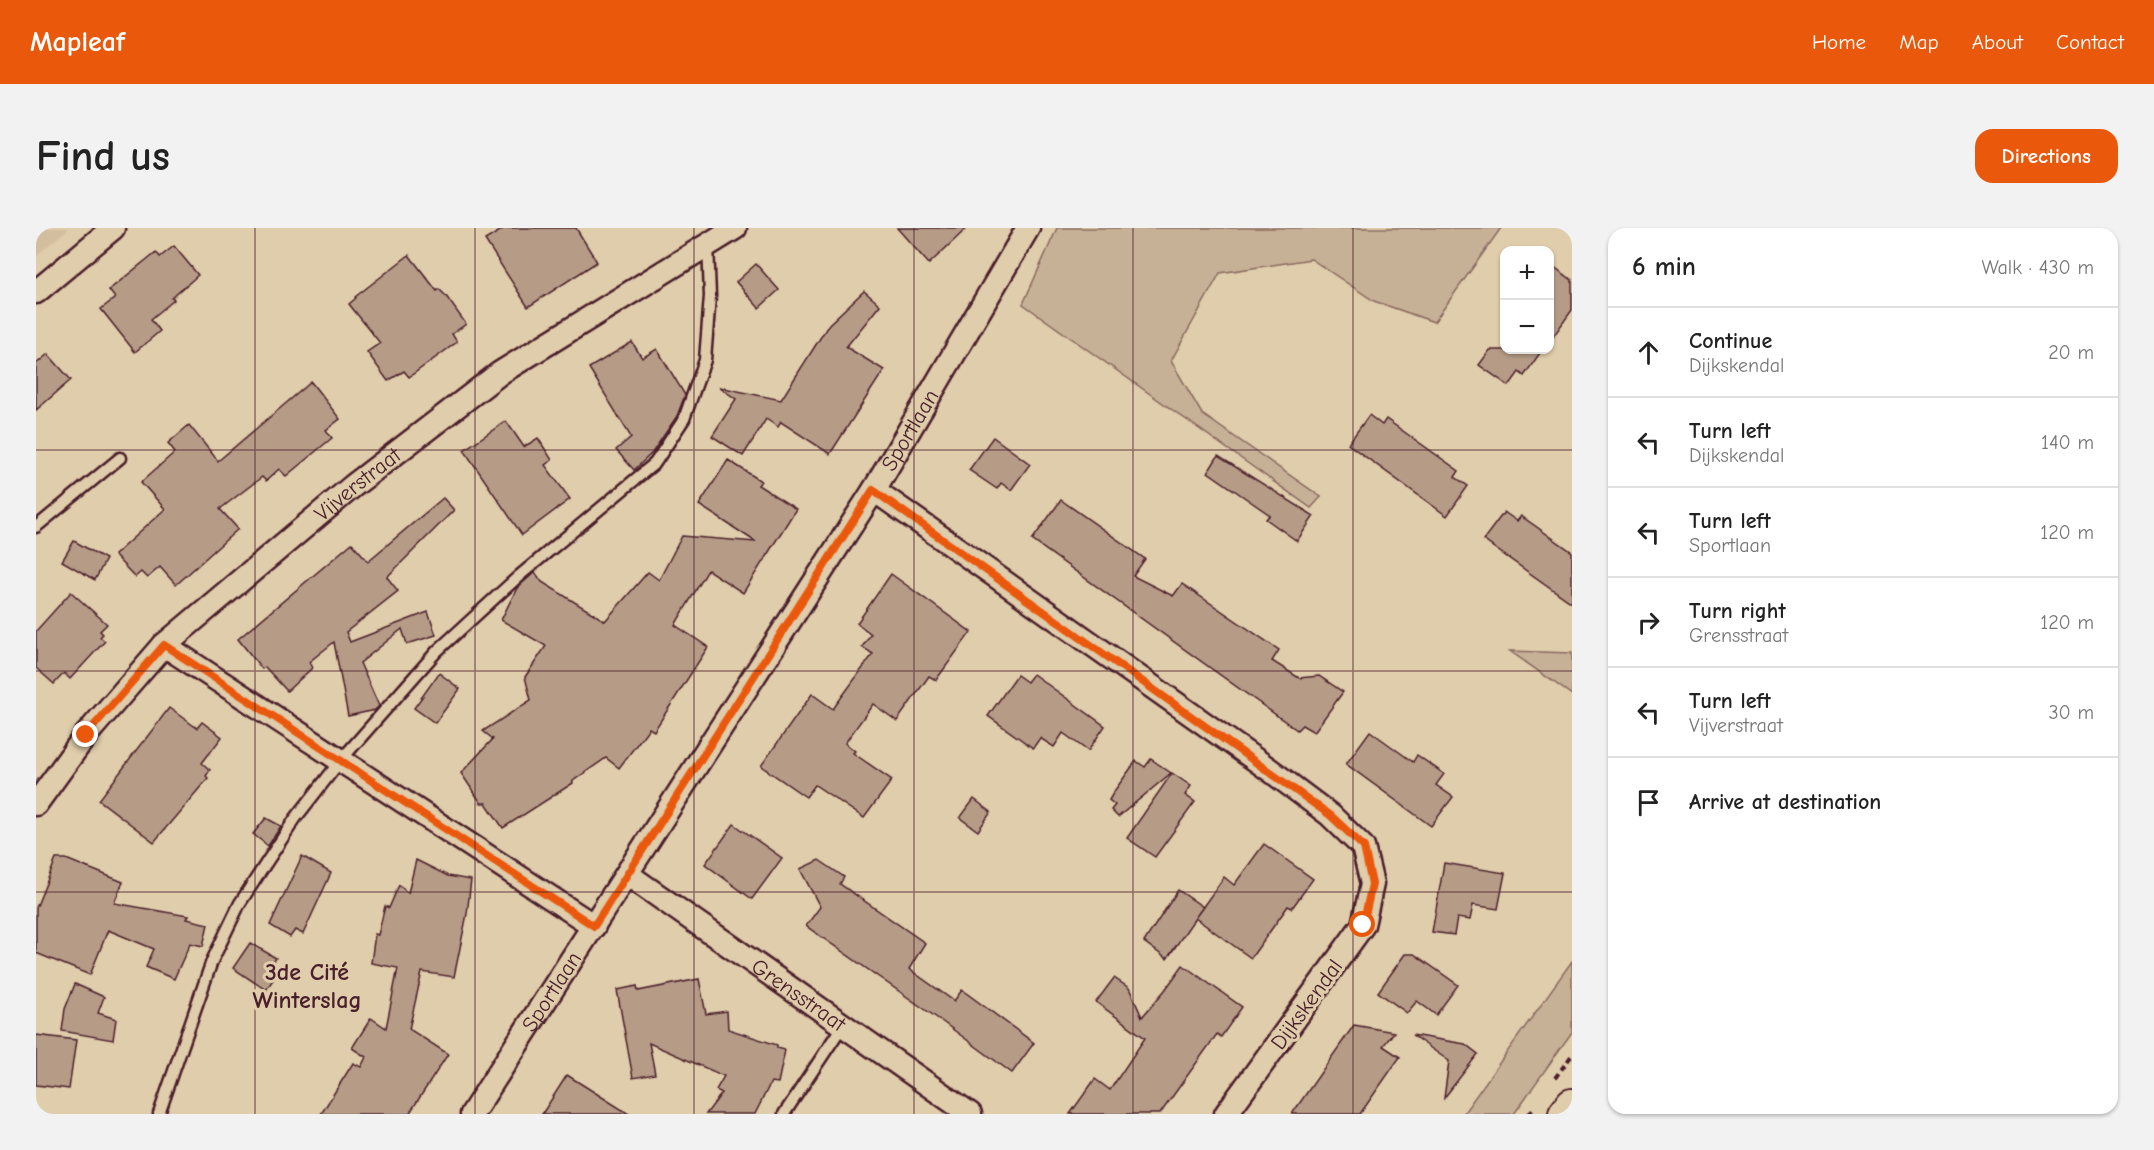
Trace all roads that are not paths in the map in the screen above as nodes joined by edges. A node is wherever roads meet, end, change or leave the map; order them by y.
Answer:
1 (113, 228) edge
2 (735, 228) edge
3 (1028, 228) edge
4 (708, 244) junction
5 (36, 292) edge
6 (120, 458) dead end
7 (873, 490) junction
8 (36, 527) edge
9 (164, 645) junction
10 (341, 760) junction
11 (36, 804) edge
12 (627, 874) junction
13 (594, 926) junction
14 (843, 1025) junction
15 (1572, 1104) edge
16 (159, 1114) edge
17 (472, 1114) edge
18 (784, 1114) edge
19 (970, 1114) edge
20 (1226, 1114) edge
21 (1565, 1114) edge

1 - 5 street
2 - 4 street, Vijverstraat
3 - 7 street, Sportlaan
4 - 9 street, Vijverstraat
4 - 10 lane
6 - 8 lane
7 - 12 street, Sportlaan
7 - 20 street, Dijkskendal
9 - 10 street
9 - 11 street, Vijverstraat
10 - 13 street
10 - 16 lane
12 - 13 street, Sportlaan
12 - 14 street, Grensstraat
13 - 17 street, Sportlaan
14 - 18 lane
14 - 19 street, Grensstraat
15 - 21 street

